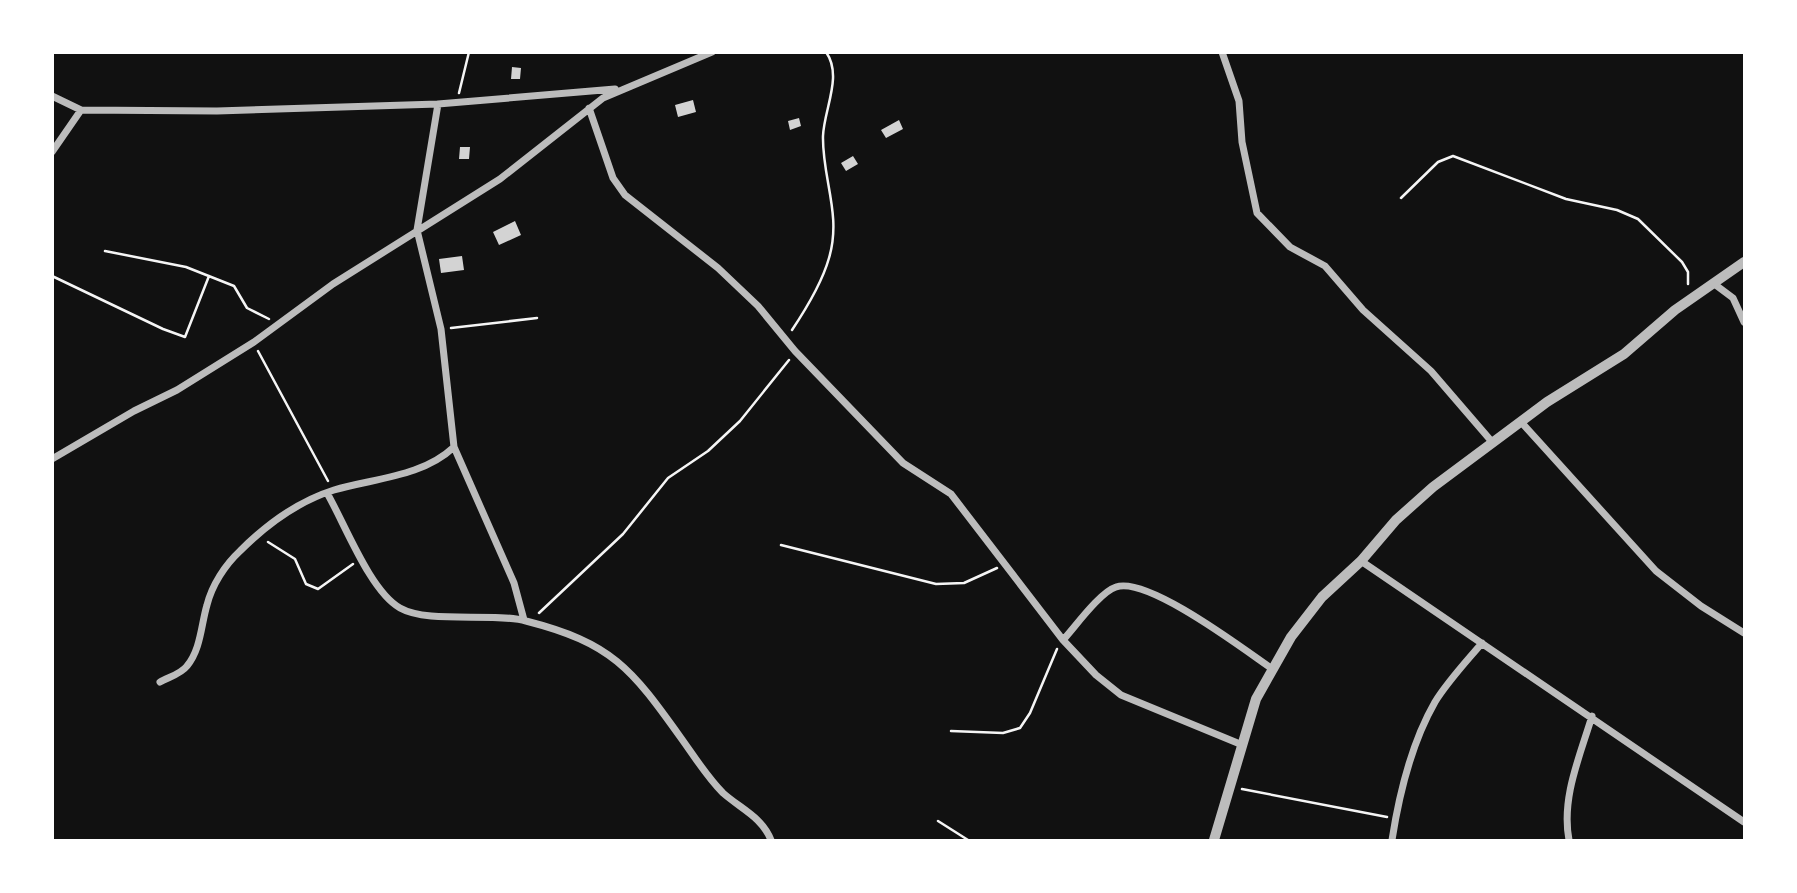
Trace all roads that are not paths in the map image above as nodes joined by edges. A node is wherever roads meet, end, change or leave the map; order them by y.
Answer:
1 (712, 52) edge
2 (1222, 52) edge
3 (621, 88) junction
4 (52, 96) edge
5 (438, 104) junction
6 (589, 108) junction
7 (80, 110) junction
8 (52, 152) edge
9 (417, 230) junction
10 (1745, 262) edge
11 (1713, 284) junction
12 (1745, 322) edge
13 (1521, 422) junction
14 (1493, 443) junction
15 (454, 447) junction
16 (52, 459) edge
17 (330, 492) junction
18 (1361, 561) junction
19 (526, 621) junction
20 (1745, 633) edge
21 (1063, 640) junction
22 (1482, 643) junction
23 (1271, 668) junction
24 (160, 682) dead end
25 (1592, 716) junction
26 (1240, 744) junction
27 (1745, 822) edge
28 (771, 841) edge
29 (1214, 841) edge
30 (1392, 841) edge
31 (1569, 841) edge

1 - 3 street
2 - 14 street
3 - 5 street
3 - 6 street
4 - 7 street
5 - 7 street
5 - 9 street
6 - 9 street
6 - 21 street
7 - 8 street
9 - 15 street
9 - 16 street
10 - 11 street
11 - 12 street
11 - 13 street
13 - 14 street
13 - 20 street
14 - 18 street
15 - 17 street
15 - 19 street
17 - 19 street
17 - 24 street
18 - 22 street
18 - 23 street
19 - 28 street
21 - 23 street
21 - 26 street
22 - 25 street
22 - 30 street
23 - 26 street
25 - 27 street
25 - 31 street
26 - 29 street

